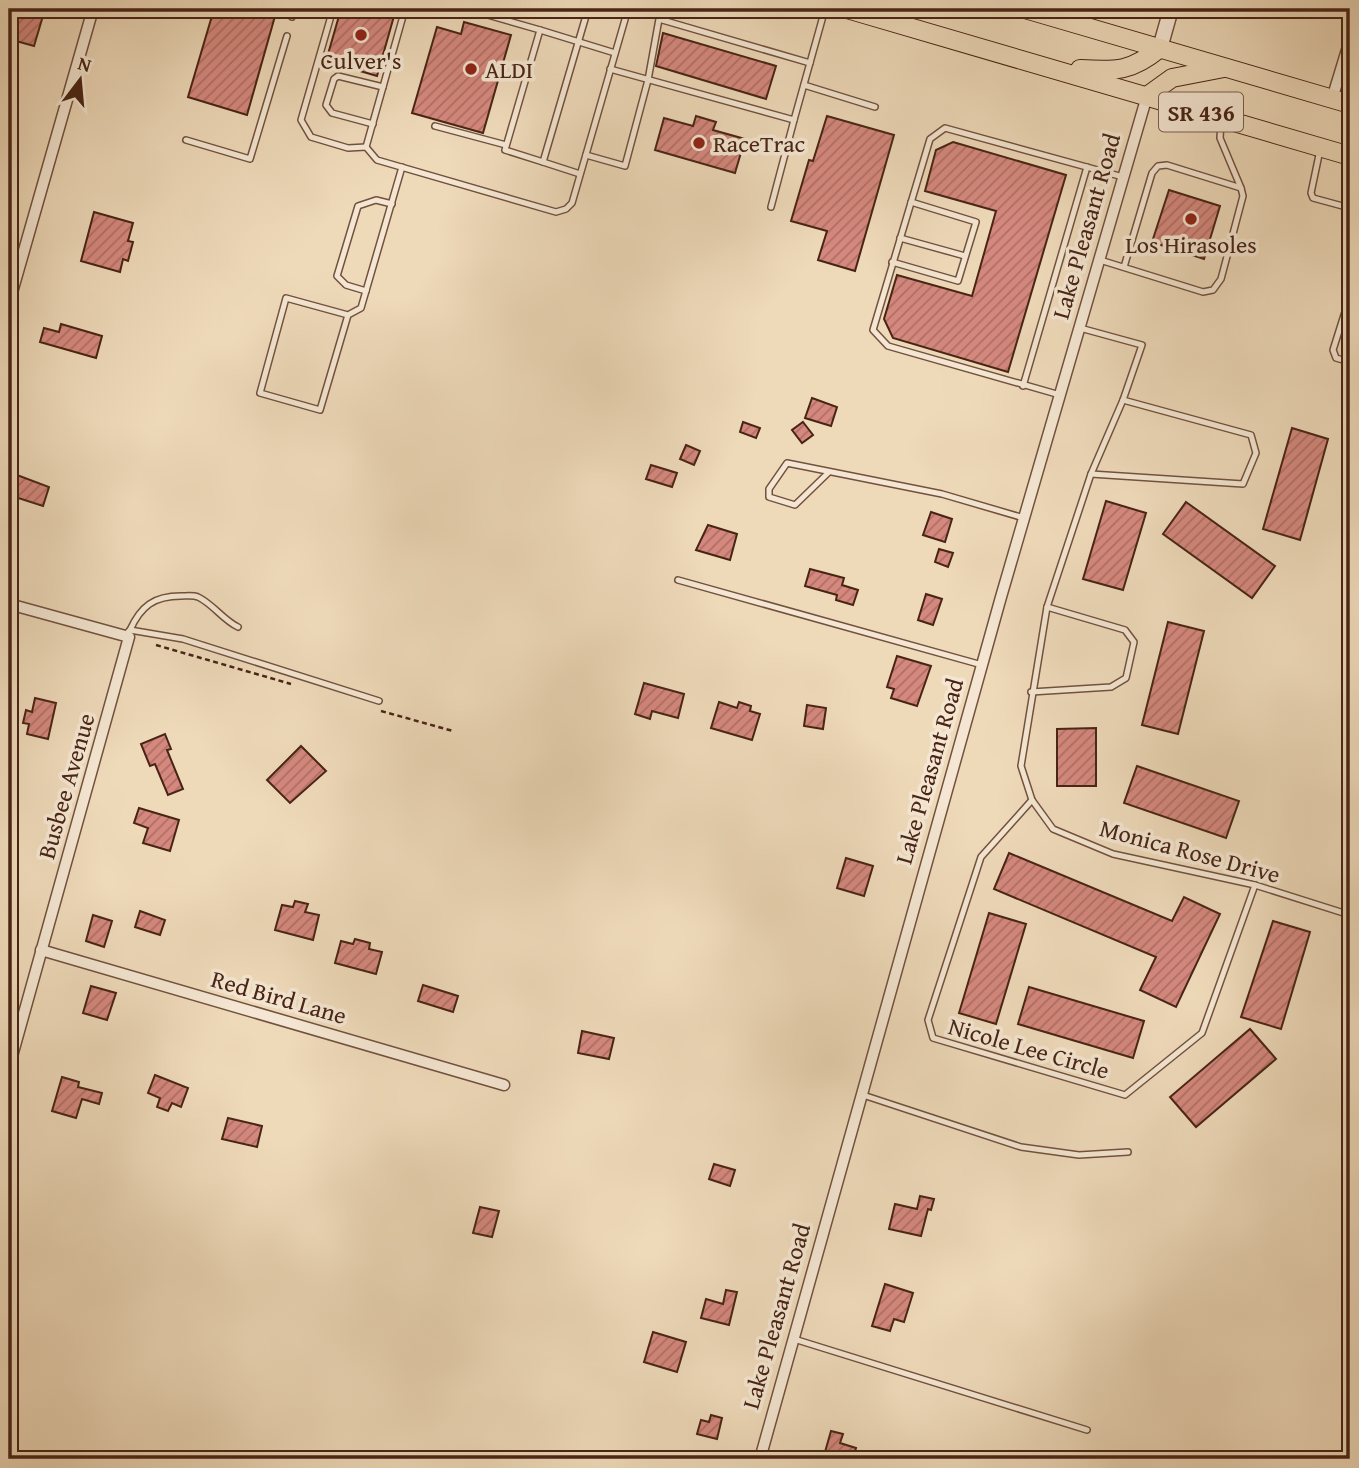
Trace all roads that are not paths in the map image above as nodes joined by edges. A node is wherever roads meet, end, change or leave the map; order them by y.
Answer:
1 (93, 9) edge
2 (294, 9) edge
3 (333, 9) edge
4 (405, 9) edge
5 (467, 9) edge
6 (588, 9) edge
7 (628, 9) edge
8 (825, 9) edge
9 (847, 9) edge
10 (1025, 9) edge
11 (1171, 9) edge
12 (292, 18) dead end
13 (540, 30) junction
14 (287, 36) dead end
15 (1350, 40) edge
16 (578, 42) junction
17 (1160, 47) junction
18 (615, 54) junction
19 (810, 63) junction
20 (1052, 68) junction
21 (1227, 68) junction
22 (610, 69) junction
23 (648, 80) junction
24 (804, 86) junction
25 (383, 87) junction
26 (1147, 96) junction
27 (1332, 99) junction
28 (1350, 104) edge
29 (875, 107) dead end
30 (1222, 118) junction
31 (794, 120) junction
32 (373, 124) junction
33 (435, 126) dead end
34 (186, 140) dead end
35 (506, 145) junction
36 (366, 147) junction
37 (1321, 147) junction
38 (586, 155) junction
39 (1350, 156) edge
40 (543, 162) junction
41 (402, 167) junction
42 (1087, 167) junction
43 (580, 174) junction
44 (1124, 177) junction
45 (1241, 188) junction
46 (911, 202) junction
47 (392, 204) junction
48 (771, 207) dead end
49 (1350, 208) edge
50 (900, 238) junction
51 (965, 256) junction
52 (1100, 260) junction
53 (892, 262) junction
54 (1124, 267) junction
55 (366, 291) junction
56 (1350, 296) edge
57 (9, 303) edge
58 (348, 316) junction
59 (1080, 328) junction
60 (1350, 362) edge
61 (1023, 386) junction
62 (1060, 395) junction
63 (1123, 400) junction
64 (828, 473) junction
65 (1091, 474) junction
66 (1024, 518) junction
67 (678, 580) dead end
68 (9, 604) edge
69 (1047, 607) junction
70 (238, 627) dead end
71 (128, 635) junction
72 (982, 665) junction
73 (1031, 692) junction
74 (379, 701) dead end
75 (1032, 800) junction
76 (1255, 885) junction
77 (1350, 915) edge
78 (41, 950) junction
79 (9, 1067) edge
80 (504, 1085) dead end
81 (863, 1095) junction
82 (1128, 1152) dead end
83 (794, 1339) junction
84 (1087, 1430) dead end
85 (760, 1459) edge

1 - 57 street
2 - 12 lane
3 - 36 lane
4 - 25 lane
5 - 13 lane
6 - 16 lane
7 - 18 lane
8 - 19 lane
9 - 20 main road, SR 436
10 - 17 main road, SR 436
11 - 17 street
13 - 16 lane
13 - 35 lane
14 - 34 lane
15 - 27 street
16 - 18 lane
16 - 40 lane
17 - 20 main road
17 - 21 main road, SR 436
18 - 22 lane
19 - 23 lane
19 - 24 lane
20 - 26 main road, SR 436
21 - 26 main road
21 - 27 main road, SR 436
22 - 23 lane
22 - 38 lane
23 - 31 lane
23 - 38 lane
24 - 29 lane
24 - 31 lane
25 - 32 lane
25 - 32 lane
26 - 30 main road, SR 436
26 - 44 street, Lake Pleasant Road
27 - 28 main road, SR 436
30 - 37 main road, SR 436
30 - 45 lane
31 - 48 lane
32 - 36 lane
33 - 35 lane
35 - 40 lane
36 - 41 lane
37 - 39 main road, SR 436
37 - 49 lane
38 - 43 lane
40 - 43 lane
41 - 43 lane
41 - 47 lane
42 - 44 lane
42 - 46 lane
42 - 61 lane
44 - 52 street, Lake Pleasant Road
45 - 54 lane
45 - 54 lane
46 - 50 lane
46 - 51 lane
47 - 55 lane
47 - 55 lane
50 - 51 lane
50 - 53 lane
51 - 53 lane
52 - 54 lane
52 - 59 street, Lake Pleasant Road
53 - 61 lane
55 - 58 lane
56 - 60 lane
58 - 58 lane
59 - 62 street, Lake Pleasant Road
59 - 63 lane, Monica Rose Drive
61 - 62 lane
62 - 66 street, Lake Pleasant Road
63 - 65 lane, Monica Rose Drive
63 - 65 lane
64 - 64 lane
64 - 66 lane
65 - 69 lane, Monica Rose Drive
66 - 72 street, Lake Pleasant Road
67 - 72 lane
68 - 71 street
69 - 73 lane, Monica Rose Drive
69 - 73 lane
70 - 71 lane
71 - 74 lane
71 - 78 street, Busbee Avenue
72 - 81 street, Lake Pleasant Road
73 - 75 lane, Monica Rose Drive
75 - 76 lane, Monica Rose Drive
75 - 76 lane, Nicole Lee Circle
76 - 77 lane, Monica Rose Drive
78 - 79 street, Busbee Avenue
78 - 80 street, Red Bird Lane
81 - 82 lane
81 - 83 street, Lake Pleasant Road
83 - 84 lane
83 - 85 street, Lake Pleasant Road

